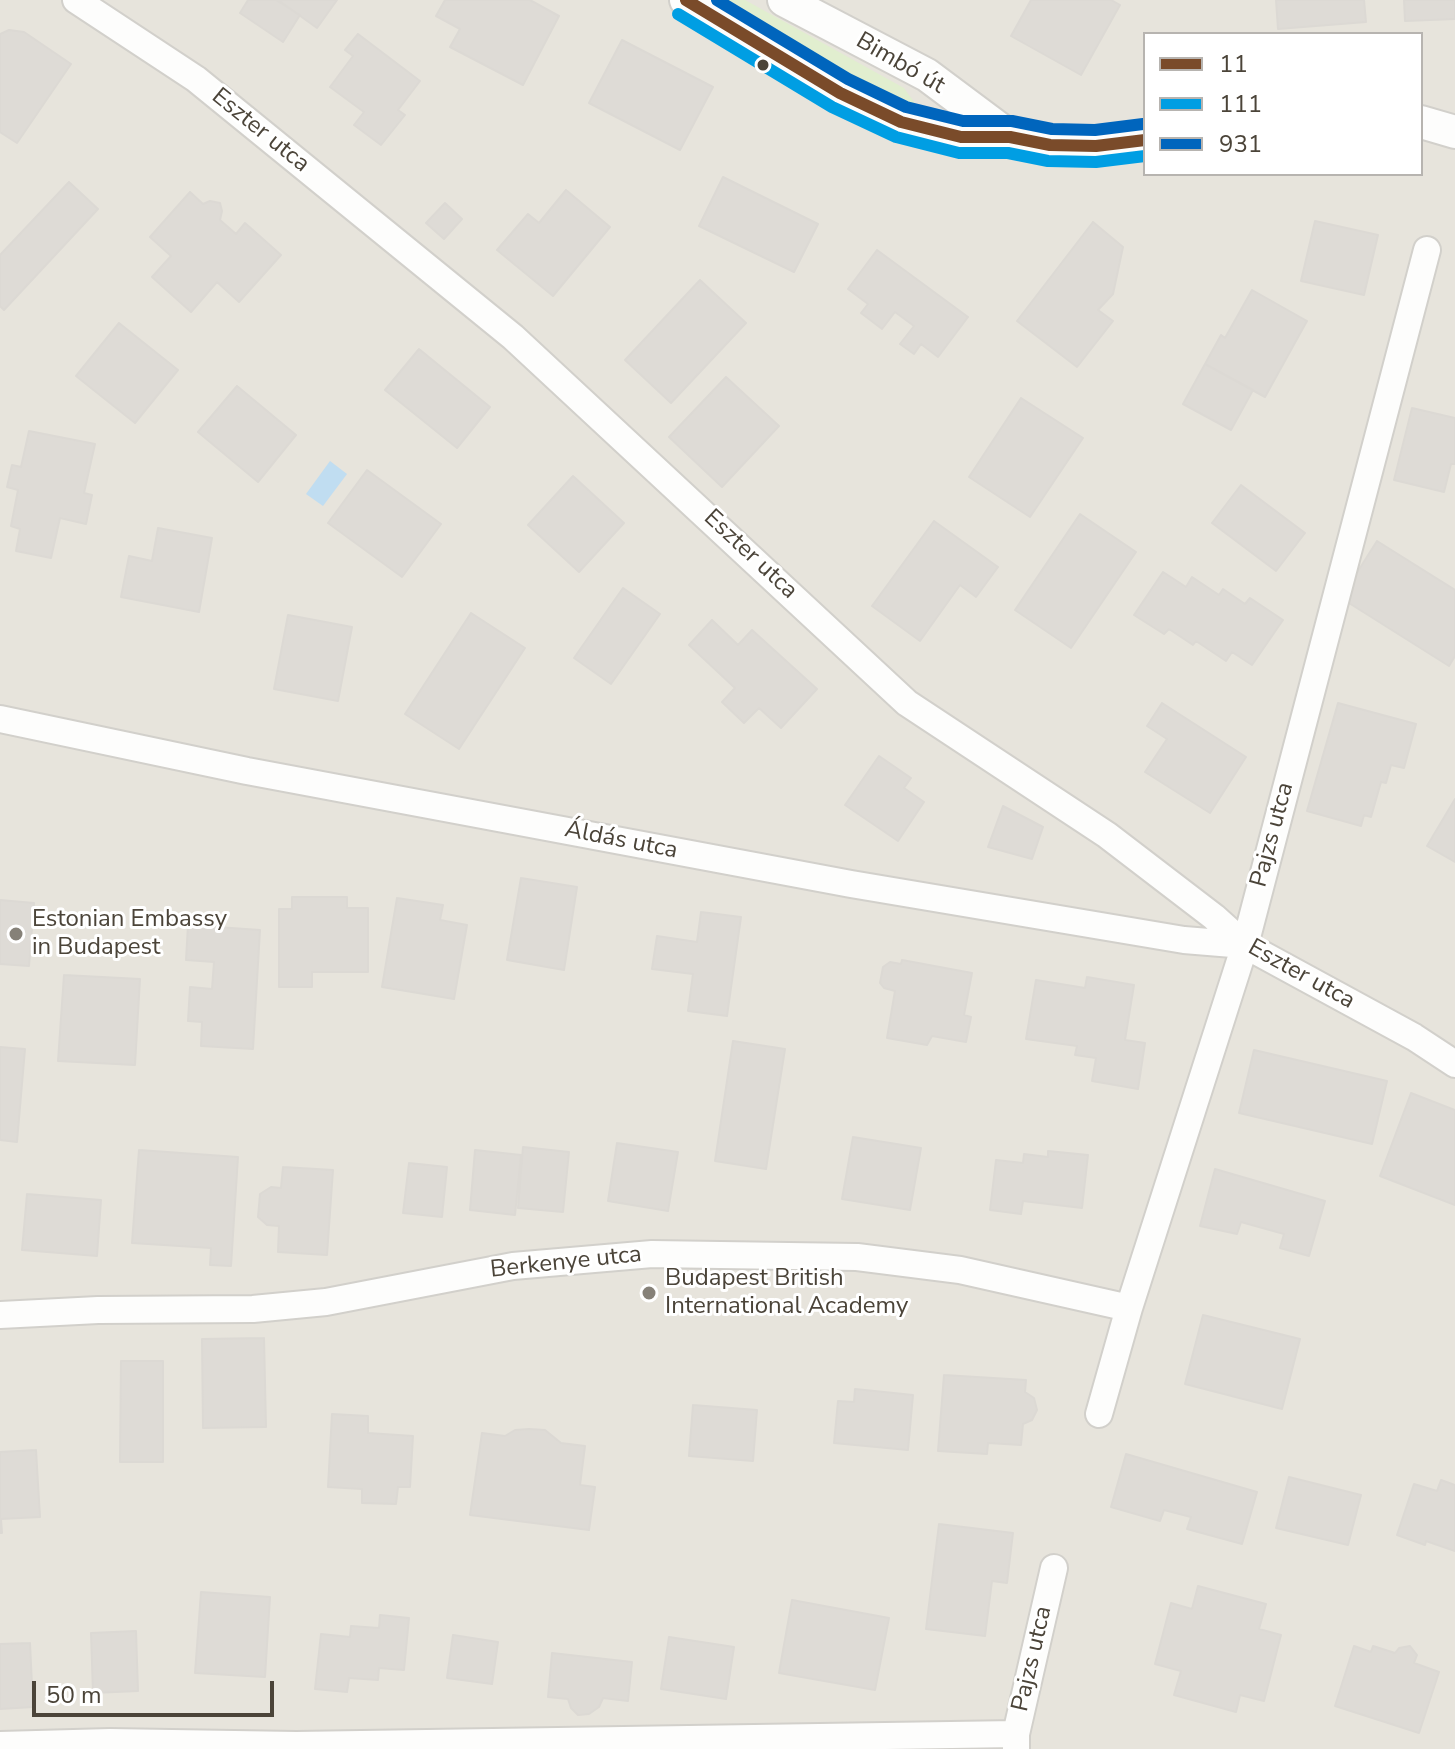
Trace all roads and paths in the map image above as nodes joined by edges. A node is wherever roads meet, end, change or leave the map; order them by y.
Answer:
1 (76, 0) edge
2 (686, 0) edge
3 (784, 0) edge
4 (1423, 123) edge
5 (1455, 132) edge
6 (1010, 137) junction
7 (1143, 140) edge
8 (1427, 250) dead end
9 (0, 719) edge
10 (1245, 945) junction
11 (1455, 1064) edge
12 (1129, 1308) junction
13 (0, 1315) edge
14 (1099, 1414) dead end
15 (1054, 1568) dead end
16 (1016, 1742) edge
17 (0, 1745) edge

1 - 10 street, Eszter utca
2 - 6 street, Bimbó út
3 - 6 street, Bimbó út
4 - 5 street
6 - 7 street, Bimbó út
8 - 10 street, Pajzs utca
9 - 10 street, Áldás utca
10 - 11 street, Eszter utca
10 - 12 street, Pajzs utca
12 - 13 street, Berkenye utca
12 - 14 street, Pajzs utca
15 - 16 street, Pajzs utca
16 - 17 street

